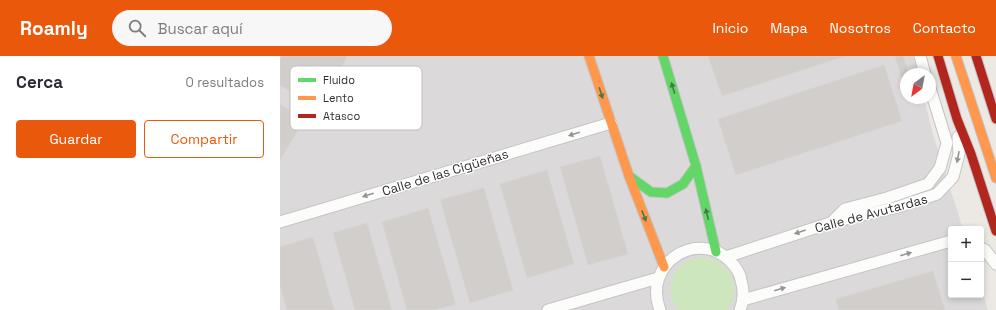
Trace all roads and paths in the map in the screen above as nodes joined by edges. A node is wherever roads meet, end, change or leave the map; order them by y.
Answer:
1 (589, 56) edge
2 (664, 56) edge
3 (920, 56) edge
4 (938, 56) edge
5 (956, 56) edge
6 (976, 56) edge
7 (985, 56) edge
8 (924, 68) edge
9 (996, 103) edge
10 (935, 104) edge
11 (957, 118) junction
12 (996, 119) edge
13 (611, 123) junction
14 (696, 166) junction
15 (628, 176) junction
16 (996, 178) edge
17 (280, 222) edge
18 (833, 222) junction
19 (996, 231) edge
20 (948, 242) edge
21 (984, 250) edge
22 (721, 254) junction
23 (996, 264) edge
24 (664, 267) junction
25 (658, 278) junction
26 (742, 305) edge
27 (548, 310) edge
28 (660, 310) edge

1 -> 13 main road
14 -> 2 main road
3 - 8 street
4 - 11 main road
5 - 16 main road
6 - 12 main road
7 - 9 main road
10 - 18 street
11 -> 18 street, Calle de Avutardas
11 - 19 main road
13 - 15 main road
13 -> 17 street, Calle de las Cigüeñas
14 - 15 main road
22 -> 14 main road
15 -> 24 main road
18 -> 22 street, Calle de Avutardas
26 -> 20 street
21 - 23 street
22 - 24 street
22 - 26 street
24 - 25 street
25 - 27 street
25 - 28 street

